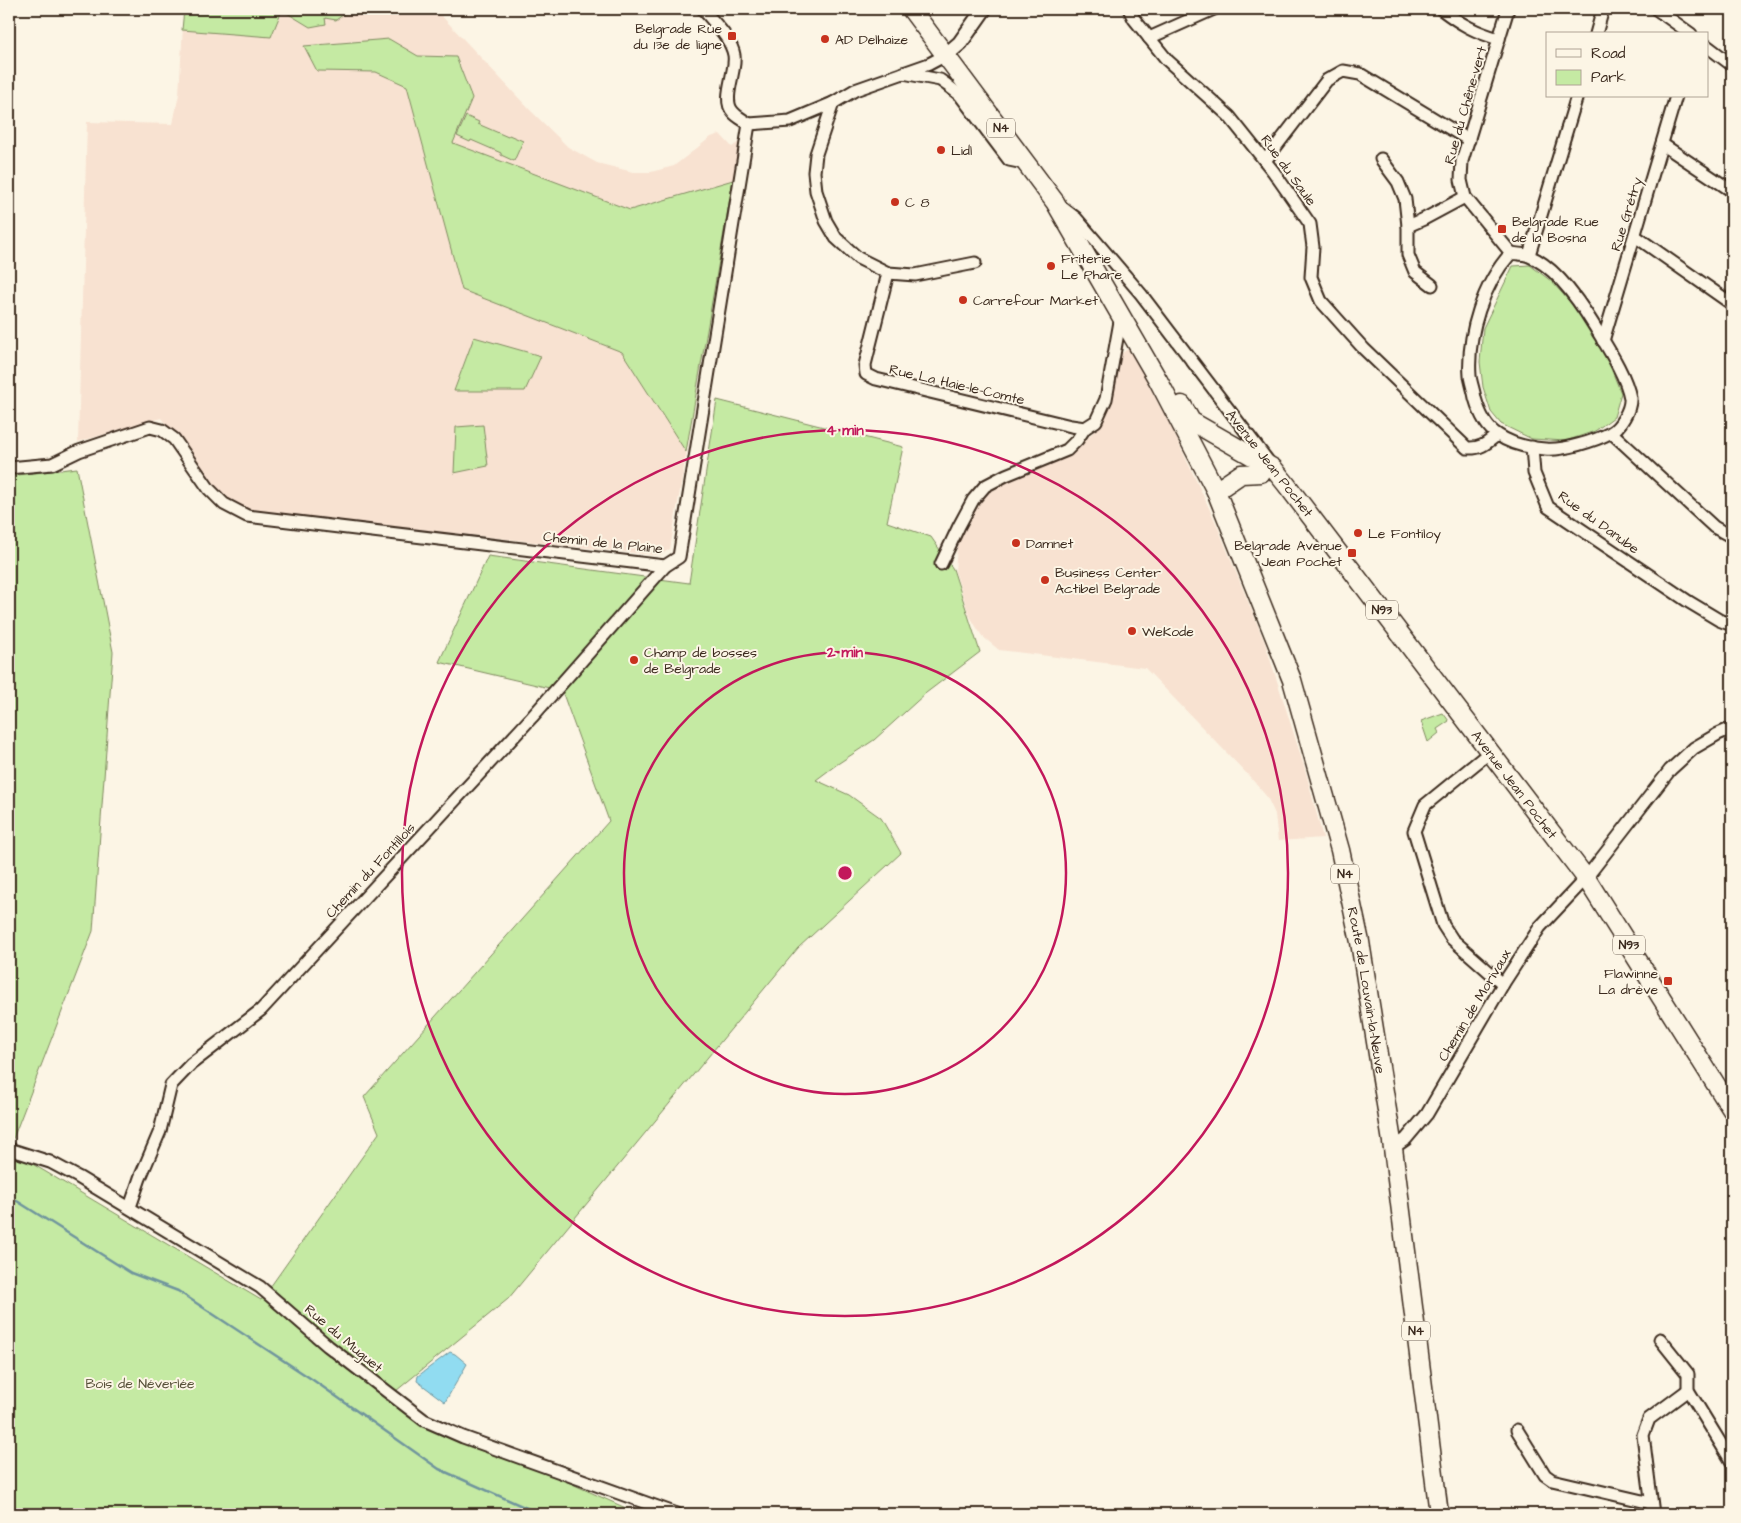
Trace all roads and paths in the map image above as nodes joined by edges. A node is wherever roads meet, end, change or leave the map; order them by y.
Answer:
1 (703, 9) edge
2 (911, 9) edge
3 (984, 9) edge
4 (1129, 9) edge
5 (1214, 9) edge
6 (1442, 9) edge
7 (1508, 9) edge
8 (1603, 9) edge
9 (1656, 9) edge
10 (1597, 32) edge
11 (1687, 32) edge
12 (1149, 38) junction
13 (1499, 39) junction
14 (1708, 47) edge
15 (946, 55) junction
16 (1732, 65) edge
17 (901, 73) junction
18 (1576, 98) edge
19 (1675, 98) edge
20 (833, 103) junction
21 (749, 124) junction
22 (1469, 140) junction
23 (1662, 144) junction
24 (1381, 159) dead end
25 (1265, 161) junction
26 (1028, 164) junction
27 (1732, 191) edge
28 (1465, 197) junction
29 (1055, 202) junction
30 (1408, 226) junction
31 (1635, 236) junction
32 (1511, 253) junction
33 (1529, 255) junction
34 (975, 262) dead end
35 (888, 273) junction
36 (1432, 284) dead end
37 (1732, 304) edge
38 (1121, 316) junction
39 (1603, 341) junction
40 (1158, 380) junction
41 (1182, 423) junction
42 (1084, 428) junction
43 (1612, 433) junction
44 (1497, 435) junction
45 (1532, 447) junction
46 (9, 468) edge
47 (1267, 471) junction
48 (1216, 491) junction
49 (1732, 537) edge
50 (941, 564) dead end
51 (665, 566) junction
52 (1732, 625) edge
53 (1732, 728) edge
54 (1490, 752) junction
55 (1586, 878) junction
56 (1503, 984) junction
57 (1732, 1110) edge
58 (1393, 1148) junction
59 (9, 1149) edge
60 (130, 1207) junction
61 (1660, 1339) dead end
62 (1688, 1390) junction
63 (1517, 1430) dead end
64 (1732, 1462) edge
65 (1652, 1508) edge
66 (677, 1514) edge
67 (1439, 1514) edge

1 - 21 street
2 - 15 main road, N4
3 - 15 street
4 - 12 street, Rue du Saule
5 - 12 street
6 - 13 street
7 - 13 street, Rue du Chêne-vert
8 - 10 street
9 - 11 street
12 - 25 street, Rue du Saule
13 - 22 street, Rue du Chêne-vert
14 - 16 street
15 - 17 street
15 - 26 main road, Avenue Jean Pochet / N4
17 - 20 street
17 - 26 street
18 - 33 street
19 - 23 street, Rue Grétry
20 - 21 street
20 - 35 street
21 - 51 street, Chemin de la Plaine
22 - 25 street
22 - 28 street, Rue du Chêne-vert
23 - 27 street
23 - 31 street, Rue Grétry
24 - 30 street
25 - 44 street, Rue du Saule
26 - 29 main road, Avenue Jean Pochet / N4
28 - 30 street
28 - 32 street
29 - 38 main road, N4
29 - 47 street, Avenue Jean Pochet
30 - 36 street
31 - 37 street
31 - 39 street, Rue Grétry
32 - 33 street
32 - 44 street
33 - 39 street
34 - 35 street
35 - 42 street, Rue La Haie-le-Comte
38 - 40 main road, N4
38 - 42 street
39 - 43 street
40 - 41 main road, Route de Louvain-la-Neuve / N4
40 - 47 main road, N93
41 - 47 main road
41 - 48 main road, Route de Louvain-la-Neuve / N4
42 - 50 street
43 - 45 street
43 - 49 street
44 - 45 street
45 - 52 street, Rue du Danube
46 - 51 street, Chemin de la Plaine
47 - 48 main road
47 - 54 main road, Avenue Jean Pochet / N93
47 - 54 main road, N93
48 - 58 main road, Route de Louvain-la-Neuve / N4
51 - 60 street, Chemin du Fontillois
53 - 55 street, Chemin de Morivaux
54 - 55 main road, Avenue Jean Pochet / N93
54 - 56 street
55 - 56 street, Chemin de Morivaux
55 - 57 main road, N93
56 - 58 street, Chemin de Morivaux
58 - 67 main road, Route de Louvain-la-Neuve / N4
59 - 60 street, Rue du Muguet
60 - 66 street, Rue du Muguet
61 - 62 street
62 - 64 street
62 - 65 street
63 - 65 street

